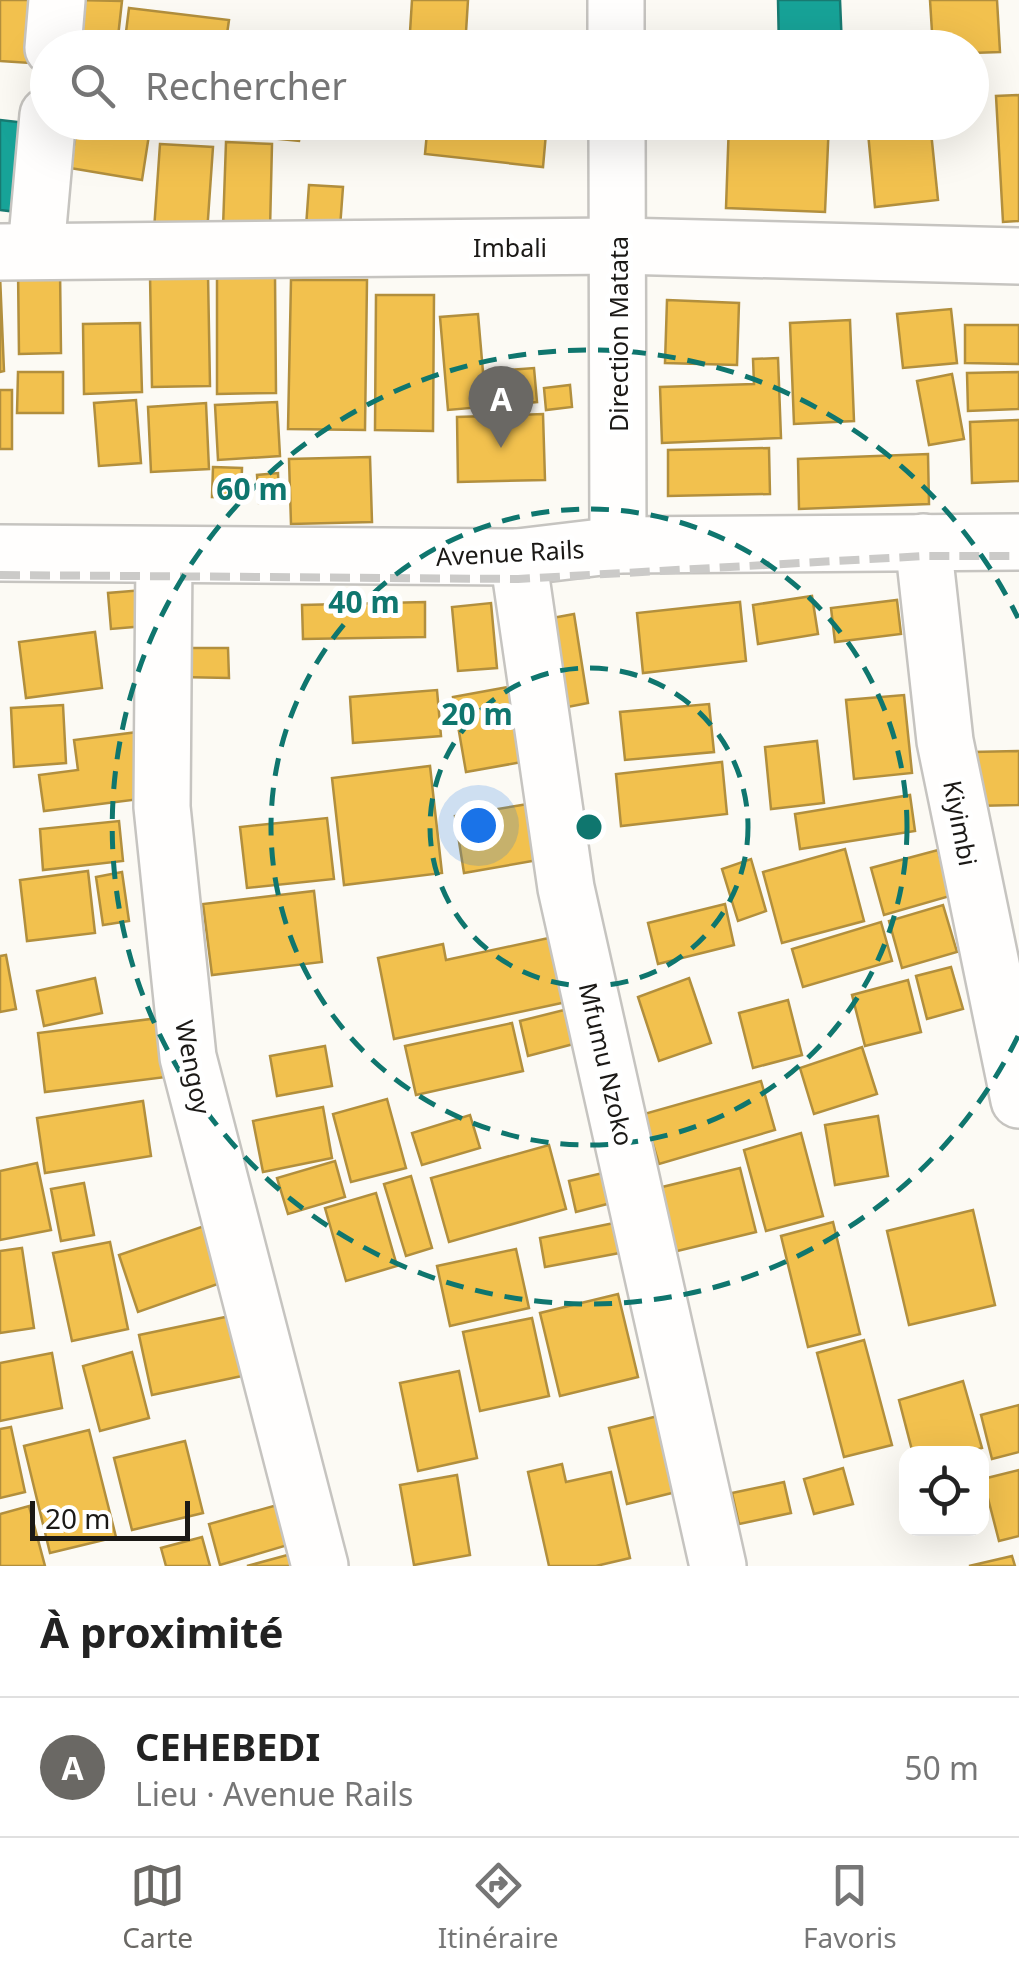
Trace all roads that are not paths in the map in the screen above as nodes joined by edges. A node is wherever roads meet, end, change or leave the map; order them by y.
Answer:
1 (57, 0) edge
2 (616, 0) edge
3 (54, 30) edge
4 (616, 30) edge
5 (42, 140) edge
6 (617, 140) edge
7 (619, 246) junction
8 (18, 251) edge
9 (1019, 256) edge
10 (923, 542) junction
11 (1019, 542) edge
12 (618, 545) junction
13 (0, 553) edge
14 (164, 555) junction
15 (518, 557) junction
16 (1019, 1100) edge
17 (320, 1566) edge
18 (718, 1566) edge

1 - 3 street
2 - 4 street
5 - 8 street
6 - 7 street, Direction Matata
7 - 8 street, Imbali
7 - 9 street, Imbali
7 - 12 street, Direction Matata
10 - 11 street, Avenue Rails
10 - 12 street, Avenue Rails
10 - 16 street, Kiyimbi
12 - 15 street, Avenue Rails
13 - 14 street, Avenue Rails
14 - 15 street, Avenue Rails
14 - 17 street, Wengoy
15 - 18 street, Mfumu Nzoko

